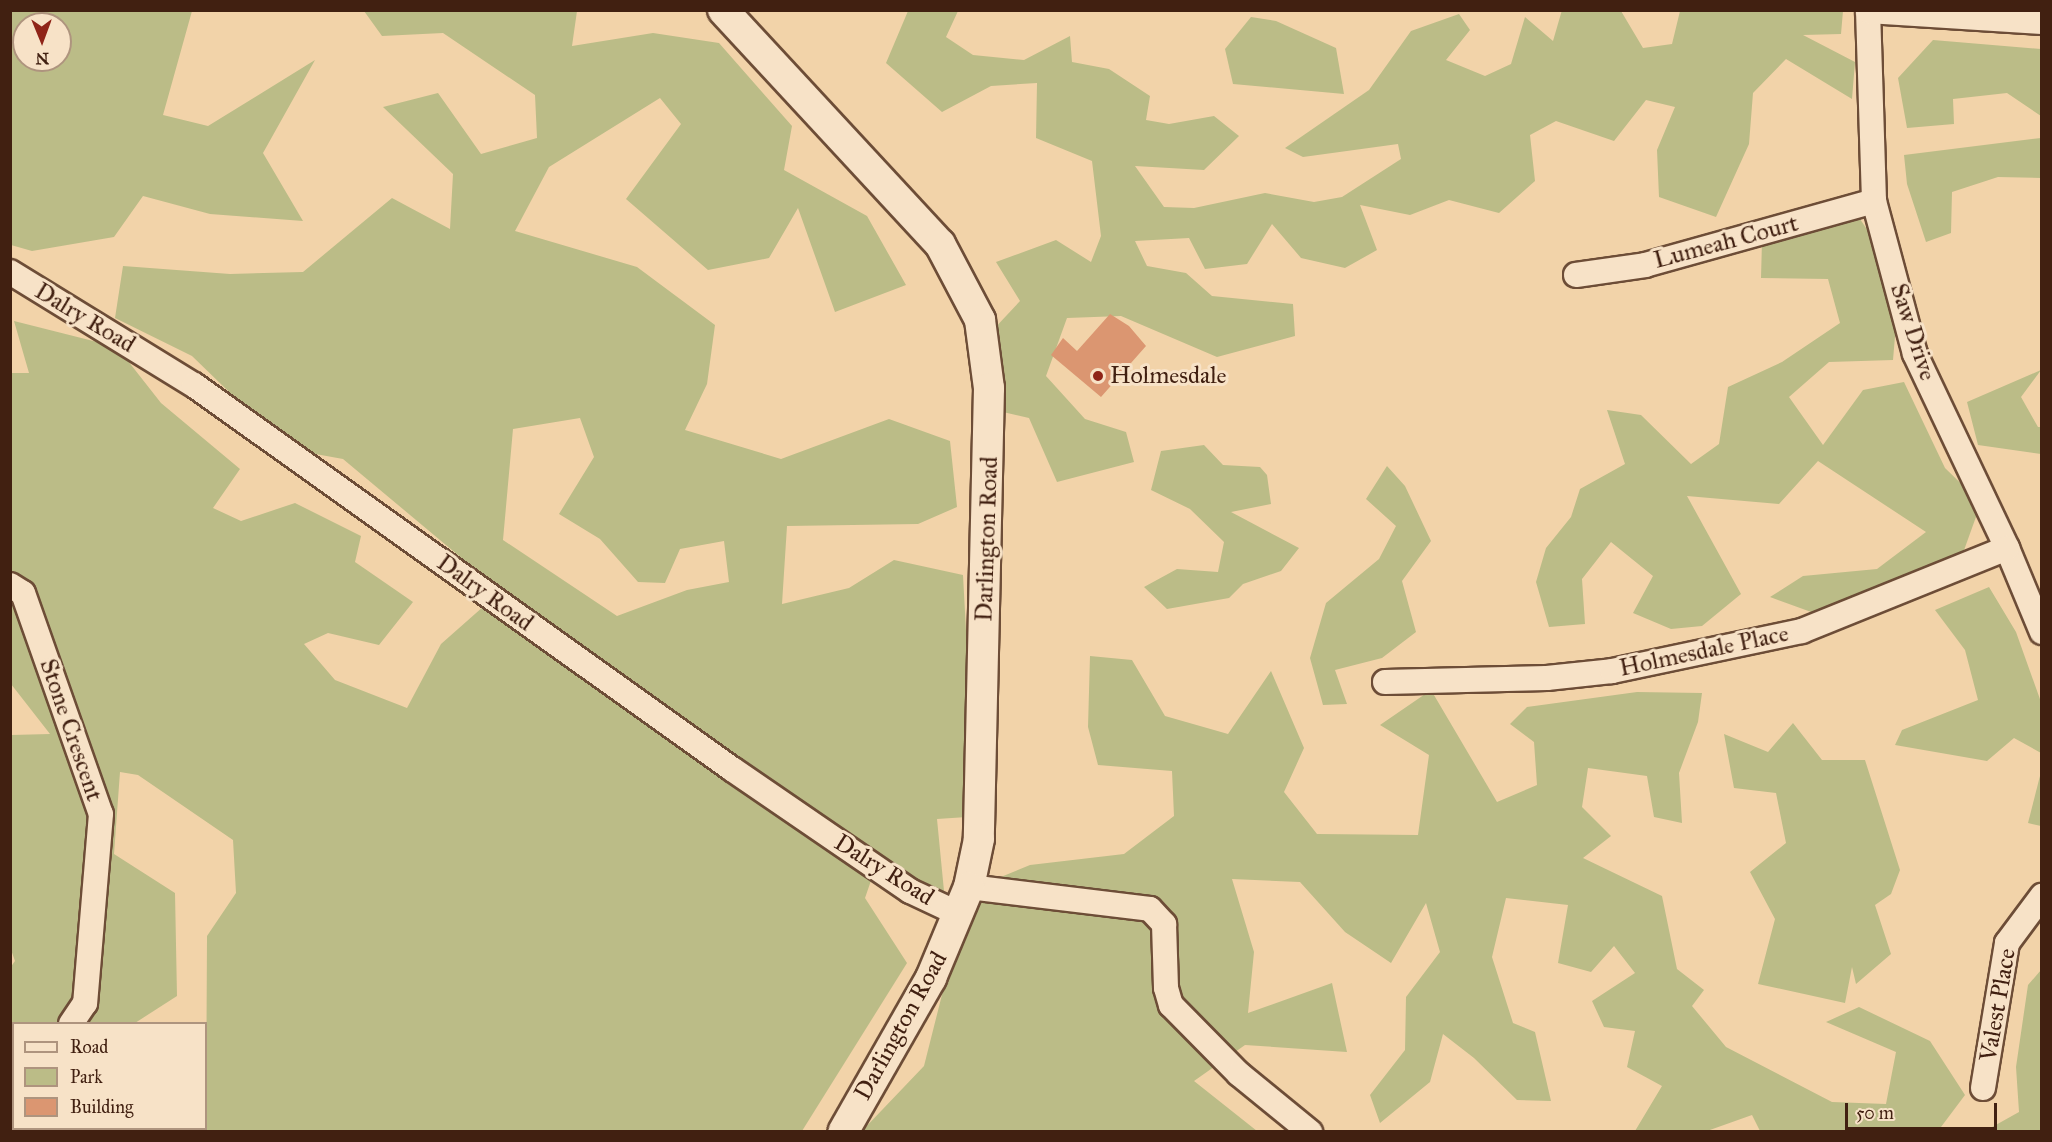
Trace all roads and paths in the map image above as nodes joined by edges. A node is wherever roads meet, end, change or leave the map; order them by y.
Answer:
1 (723, 10) edge
2 (1868, 11) edge
3 (2042, 22) edge
4 (1874, 201) junction
5 (10, 272) edge
6 (1576, 275) dead end
7 (2007, 548) junction
8 (10, 585) edge
9 (2042, 632) edge
10 (1385, 682) dead end
11 (969, 887) junction
12 (2042, 896) edge
13 (959, 914) junction
14 (72, 1022) edge
15 (1983, 1088) dead end
16 (843, 1131) edge
17 (1310, 1131) edge

1 - 11 street, Darlington Road
2 - 3 street
2 - 4 street, Saw Drive
4 - 6 street, Lumeah Court
4 - 7 street, Saw Drive
5 - 13 street, Dalry Road
7 - 9 street, Saw Drive
7 - 10 street, Holmesdale Place
8 - 14 street, Stone Crescent
11 - 13 street, Darlington Road
11 - 17 street, Dalry Road
12 - 15 street, Valest Place
13 - 16 street, Darlington Road

